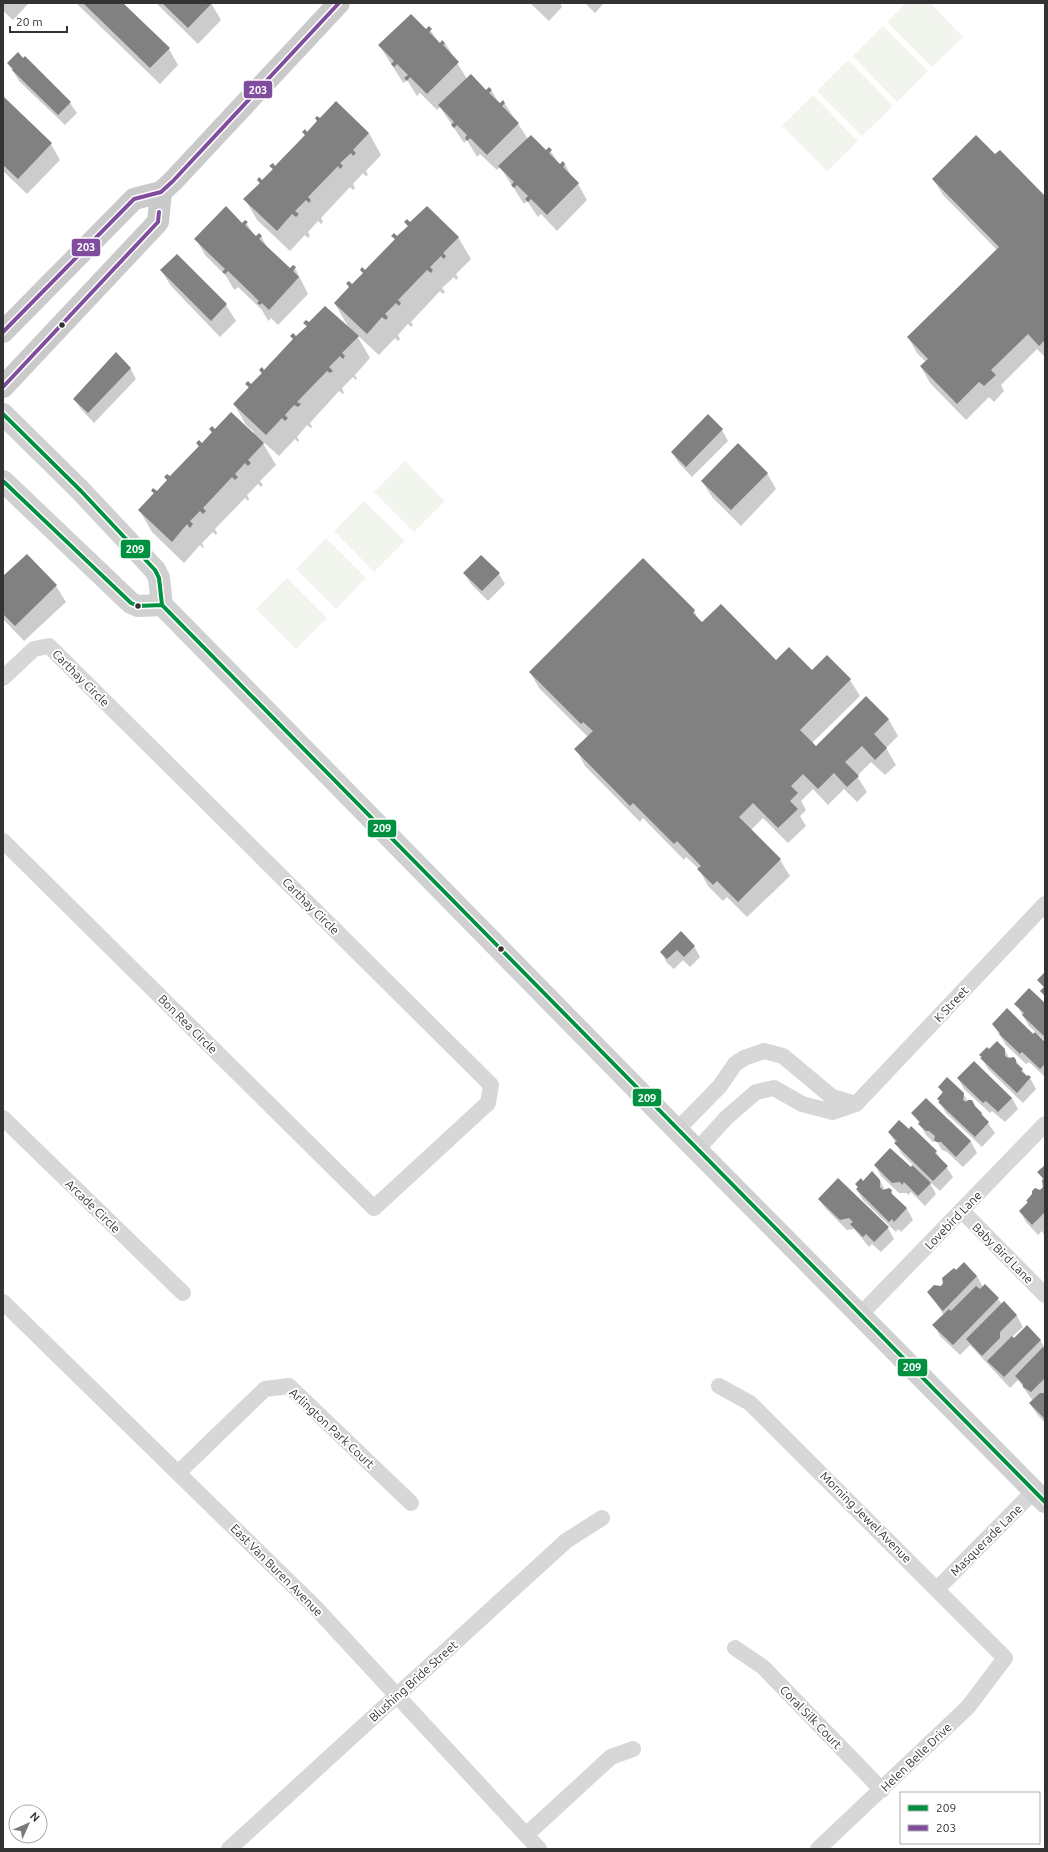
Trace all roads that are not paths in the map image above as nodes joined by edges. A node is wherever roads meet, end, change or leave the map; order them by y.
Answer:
1 (340, 3) edge
2 (161, 192) junction
3 (3, 332) edge
4 (3, 387) edge
5 (3, 414) edge
6 (3, 481) edge
7 (162, 605) junction
8 (3, 678) edge
9 (3, 841) edge
10 (1045, 904) edge
11 (856, 1104) junction
12 (3, 1118) edge
13 (1045, 1124) edge
14 (677, 1130) junction
15 (697, 1150) junction
16 (374, 1208) joint
17 (962, 1211) junction
18 (183, 1293) dead end
19 (1045, 1295) edge
20 (3, 1302) edge
21 (860, 1315) junction
22 (719, 1386) dead end
23 (178, 1473) junction
24 (1040, 1496) edge
25 (411, 1503) dead end
26 (602, 1518) dead end
27 (937, 1589) junction
28 (735, 1648) dead end
29 (1005, 1658) joint
30 (398, 1695) junction
31 (633, 1749) dead end
32 (882, 1790) junction
33 (526, 1835) junction
34 (229, 1849) edge
35 (539, 1849) edge
36 (818, 1849) edge

1 - 2 main road
2 - 3 main road
2 - 4 main road
5 - 7 main road
6 - 7 main road
7 - 14 main road
8 - 16 street, Carthay Circle
9 - 16 street, Bon Rea Circle
10 - 11 street, K Street
11 - 14 street
11 - 15 street, K Street
12 - 18 street, Arcade Circle
13 - 17 street, Lovebird Lane
14 - 15 main road
15 - 21 main road
17 - 19 street, Baby Bird Lane
17 - 21 street, Lovebird Lane
20 - 23 street, East Van Buren Avenue
21 - 24 main road
22 - 27 street, Morning Jewel Avenue
23 - 25 street, Arlington Park Court
23 - 30 street, East Van Buren Avenue
24 - 27 street, Masquerade Lane
26 - 30 street, Blushing Bride Street
27 - 29 street, Morning Jewel Avenue
28 - 32 street, Coral Silk Court
29 - 32 street, Helen Belle Drive
30 - 33 street, East Van Buren Avenue
30 - 34 street, Blushing Bride Street
31 - 33 street
32 - 36 street, Helen Belle Drive
33 - 35 street, East Van Buren Avenue

